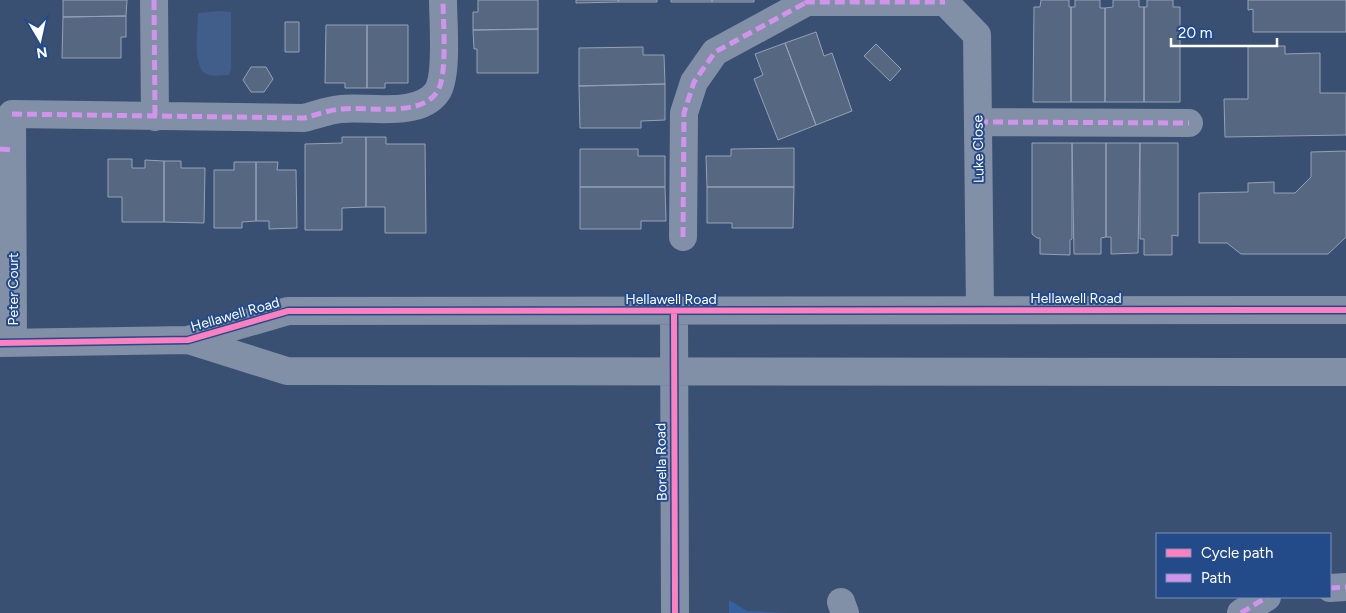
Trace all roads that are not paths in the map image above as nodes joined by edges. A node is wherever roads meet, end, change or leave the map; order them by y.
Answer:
1 (154, 0) edge
2 (443, 0) edge
3 (806, 1) edge
4 (155, 117) junction
5 (978, 122) junction
6 (1189, 123) dead end
7 (6, 150) edge
8 (683, 237) dead end
9 (980, 310) junction
10 (1346, 310) edge
11 (674, 311) junction
12 (188, 340) junction
13 (6, 343) edge
14 (674, 371) junction
15 (1346, 372) edge
16 (1346, 587) edge
17 (1331, 588) edge
18 (1265, 598) edge
19 (675, 613) edge
20 (1241, 613) edge

1 - 4 street
2 - 4 street
3 - 5 street, Luke Close
3 - 8 street
4 - 7 street, Peter Court
5 - 6 street
5 - 9 street, Luke Close
7 - 13 street, Peter Court
9 - 10 street, Hellawell Road
9 - 11 street, Hellawell Road
11 - 12 street, Hellawell Road
11 - 14 street, Borella Road
12 - 13 street, Hellawell Road
12 - 14 street, Hellawell Road
14 - 15 street, Hellawell Road
14 - 19 street, Borella Road
16 - 17 street
18 - 20 street

